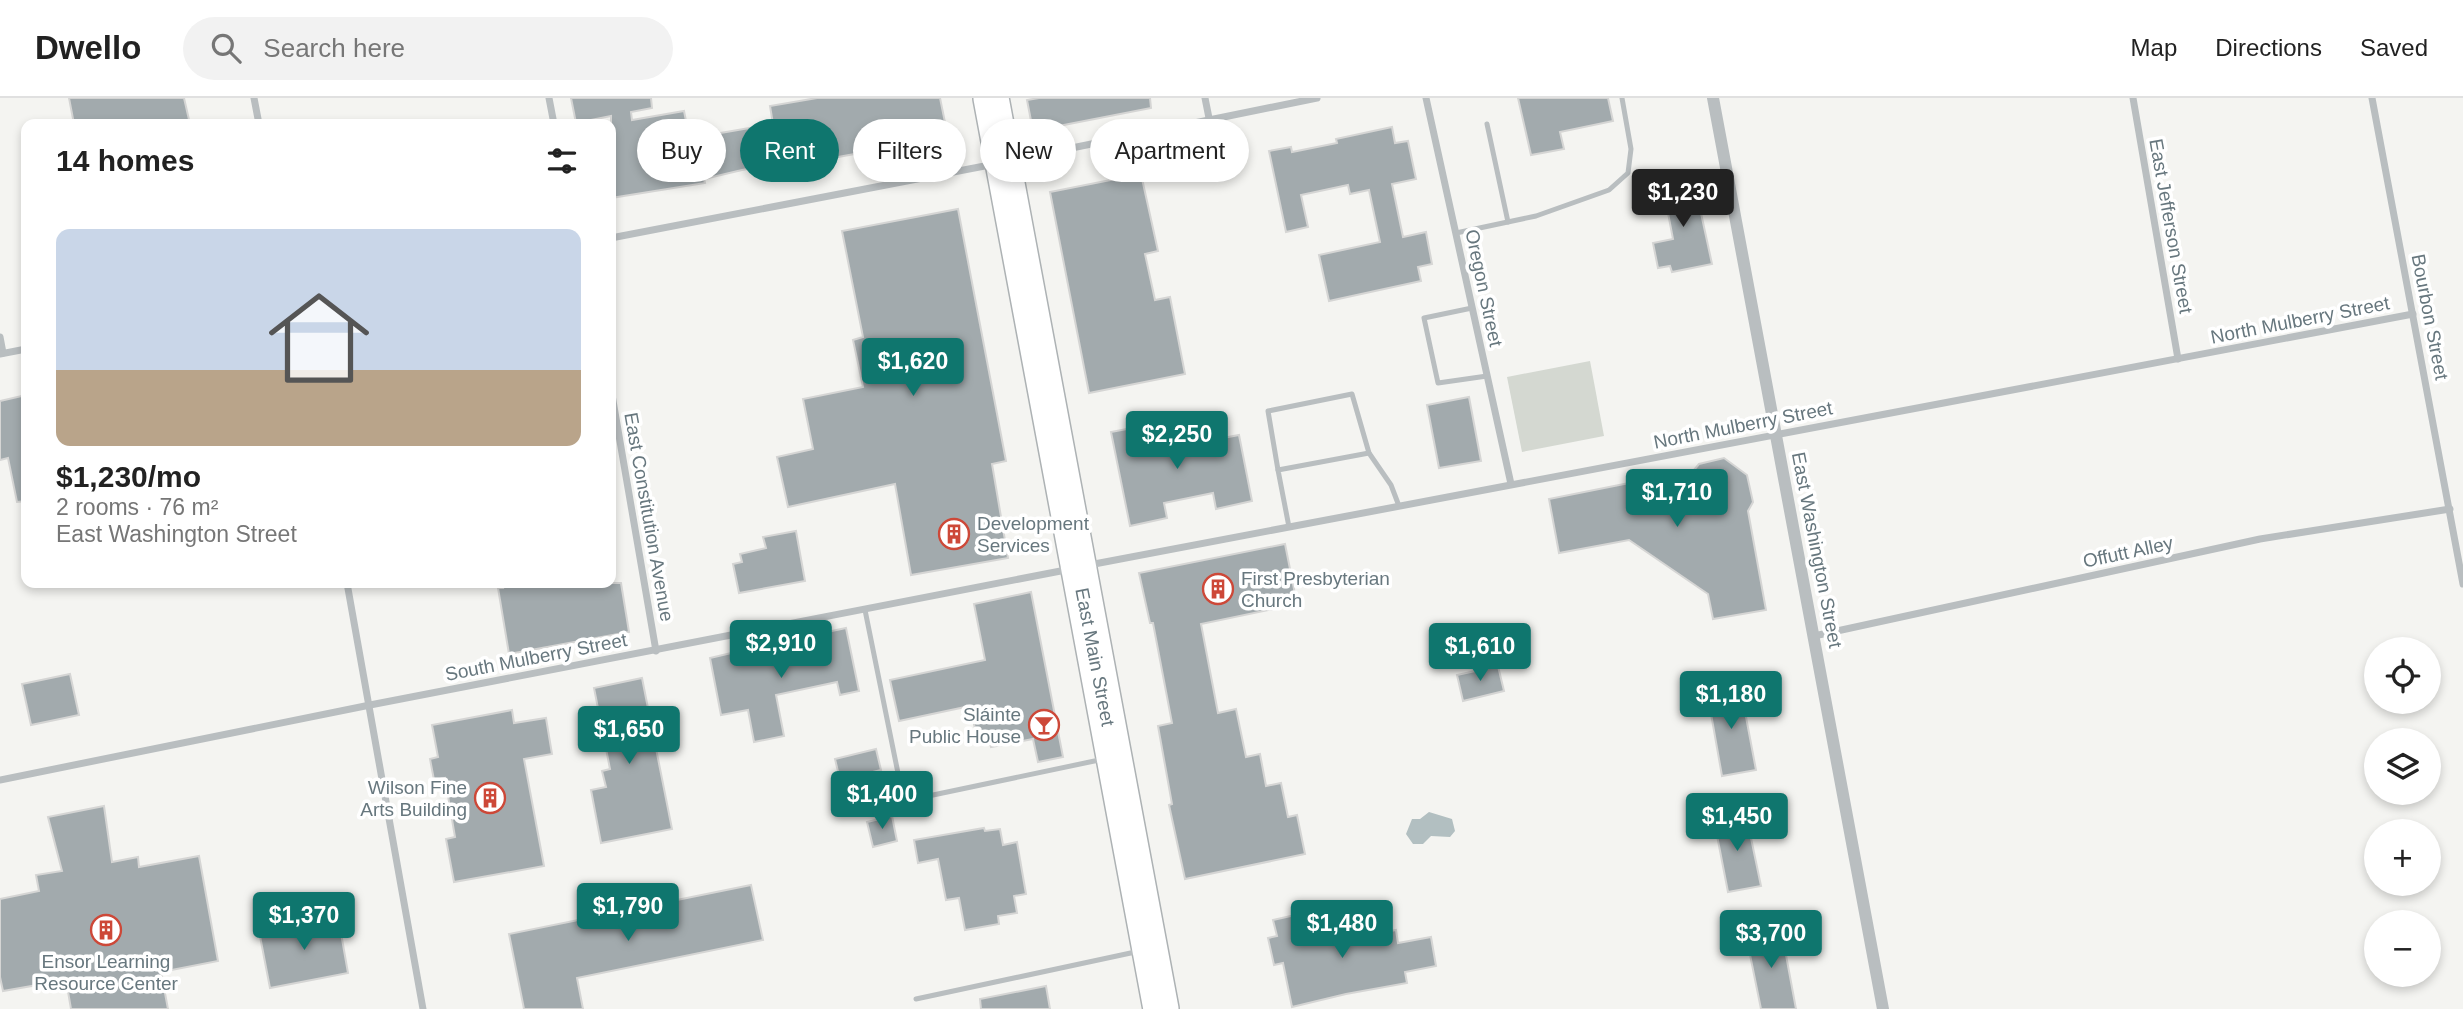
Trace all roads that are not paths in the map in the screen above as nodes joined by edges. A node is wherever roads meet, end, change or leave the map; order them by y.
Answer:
1 (254, 98) edge
2 (549, 98) edge
3 (991, 98) edge
4 (1205, 98) edge
5 (1317, 98) edge
6 (1426, 98) edge
7 (1622, 98) edge
8 (1713, 98) edge
9 (2133, 98) edge
10 (2372, 98) edge
11 (1209, 118) junction
12 (258, 119) edge
13 (553, 119) edge
14 (995, 119) edge
15 (1487, 124) dead end
16 (1076, 146) edge
17 (980, 166) edge
18 (1007, 182) edge
19 (1508, 222) junction
20 (1456, 233) junction
21 (616, 237) edge
22 (1472, 308) junction
23 (2413, 314) junction
24 (0, 337) edge
25 (21, 350) edge
26 (2, 354) edge
27 (2178, 359) junction
28 (1487, 376) junction
29 (616, 417) edge
30 (1776, 434) junction
31 (1369, 453) junction
32 (1278, 470) junction
33 (1511, 485) junction
34 (1399, 506) junction
35 (2450, 509) junction
36 (1289, 527) junction
37 (1078, 567) junction
38 (2463, 584) edge
39 (348, 588) edge
40 (865, 610) junction
41 (1814, 636) junction
42 (656, 651) junction
43 (370, 705) junction
44 (1114, 757) junction
45 (0, 780) edge
46 (900, 783) dead end
47 (914, 799) dead end
48 (1150, 949) junction
49 (916, 999) dead end
50 (423, 1009) edge
51 (1161, 1009) edge
52 (1883, 1009) edge

1 - 12 street
2 - 13 street
3 - 14 main road, East Main Street
4 - 11 street
5 - 11 street
6 - 20 street, Oregon Street
7 - 19 lane
8 - 30 street, East Washington Street
9 - 27 street, East Jefferson Street
10 - 23 street, Bourbon Street
11 - 16 street
15 - 19 lane
17 - 21 street
18 - 37 main road, East Main Street
19 - 20 lane
20 - 22 street, Oregon Street
22 - 28 street, Oregon Street
22 - 28 lane
23 - 27 street, North Mulberry Street
23 - 35 street, Bourbon Street
24 - 26 street
25 - 26 street
27 - 30 street, North Mulberry Street
28 - 33 street, Oregon Street
29 - 42 street, East Constitution Avenue
30 - 33 street, North Mulberry Street
30 - 41 street, East Washington Street
31 - 32 lane
31 - 32 lane
31 - 34 lane
32 - 36 lane
33 - 34 street, North Mulberry Street
34 - 36 street, North Mulberry Street
35 - 38 street, Bourbon Street
35 - 41 street, Offutt Alley
36 - 37 street, North Mulberry Street
37 - 40 street, South Mulberry Street
37 - 44 main road, East Main Street
39 - 43 street
40 - 42 street, South Mulberry Street
40 - 46 lane
41 - 52 street, East Washington Street
42 - 43 street, South Mulberry Street
43 - 45 street, South Mulberry Street
43 - 50 street
44 - 47 lane
44 - 48 main road, East Main Street
48 - 49 lane
48 - 51 main road, East Main Street

